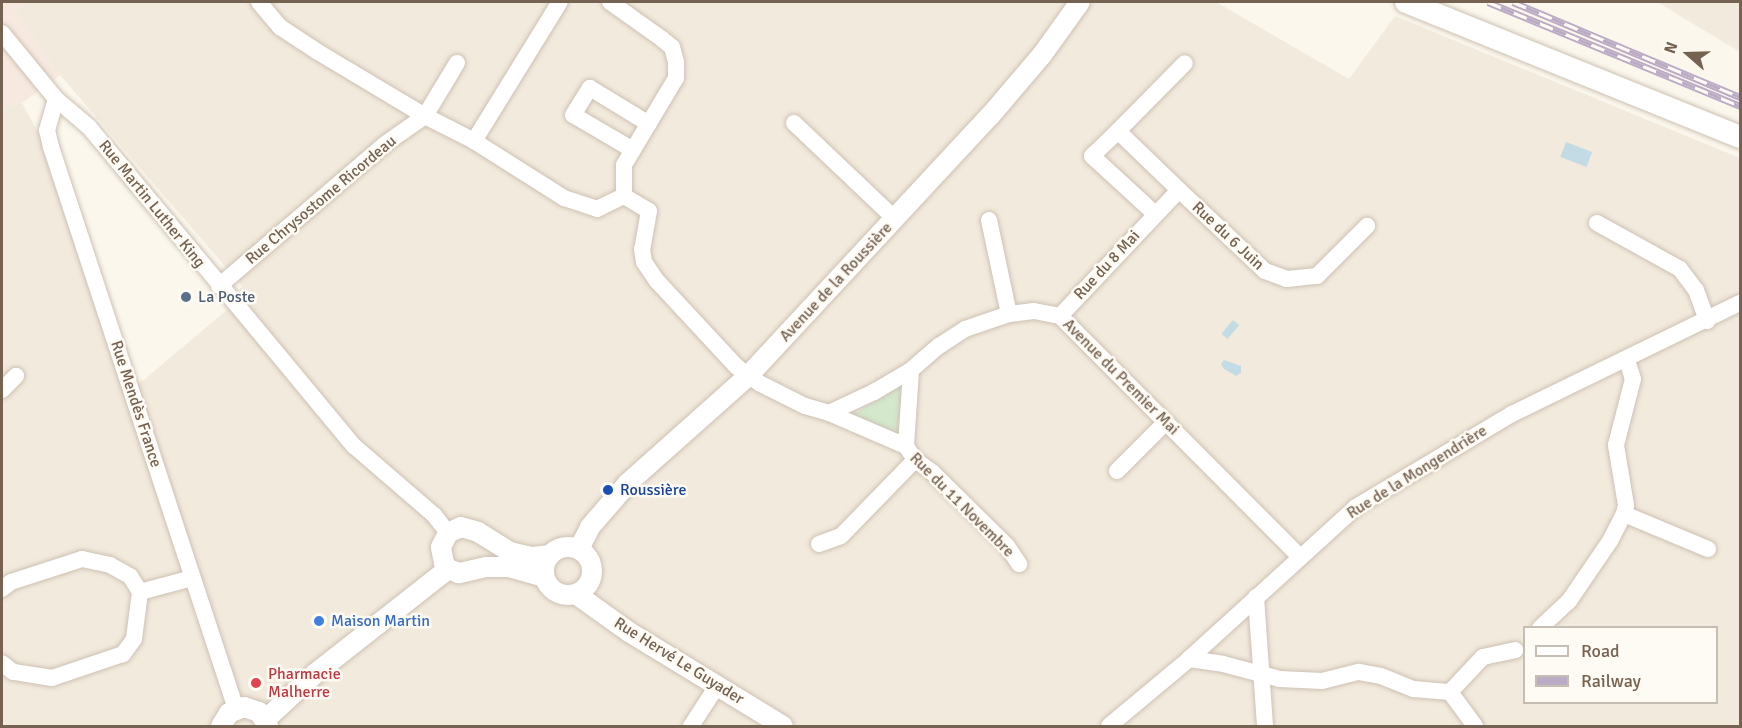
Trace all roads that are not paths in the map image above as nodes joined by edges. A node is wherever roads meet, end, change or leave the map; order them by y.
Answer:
1 (260, 2) edge
2 (560, 2) edge
3 (610, 2) edge
4 (1080, 2) edge
5 (1406, 2) edge
6 (2, 33) edge
7 (457, 63) dead end
8 (1185, 63) dead end
9 (56, 99) junction
10 (425, 116) junction
11 (794, 123) dead end
12 (649, 124) junction
13 (1118, 131) junction
14 (1740, 137) edge
15 (474, 141) junction
16 (633, 150) junction
17 (1179, 190) junction
18 (624, 196) junction
19 (1155, 214) junction
20 (895, 219) junction
21 (989, 220) dead end
22 (1597, 223) dead end
23 (1367, 226) dead end
24 (219, 286) junction
25 (1740, 303) edge
26 (1009, 314) junction
27 (1060, 316) junction
28 (1707, 321) junction
29 (1627, 360) junction
30 (911, 370) junction
31 (16, 376) dead end
32 (748, 376) junction
33 (2, 390) edge
34 (829, 413) junction
35 (1166, 422) junction
36 (910, 453) junction
37 (1117, 471) dead end
38 (1624, 514) junction
39 (448, 533) junction
40 (819, 544) dead end
41 (579, 549) junction
42 (1707, 549) dead end
43 (550, 555) junction
44 (1299, 556) junction
45 (1019, 564) dead end
46 (448, 569) junction
47 (544, 577) junction
48 (192, 578) junction
49 (2, 589) edge
50 (140, 592) junction
51 (576, 594) junction
52 (1256, 597) junction
53 (1541, 626) edge
54 (1521, 650) edge
55 (1189, 659) junction
56 (2, 663) edge
57 (1261, 675) junction
58 (717, 686) junction
59 (1450, 692) junction
60 (236, 709) junction
61 (267, 723) edge
62 (221, 726) edge
63 (691, 726) edge
64 (783, 726) edge
65 (1109, 726) edge
66 (1265, 726) edge
67 (1475, 726) edge

1 - 10 street
2 - 15 street
3 - 12 street
4 - 20 street, Avenue de la Roussière
5 - 14 main road
6 - 9 street, Rue Martin Luther King
7 - 10 street
8 - 13 street
9 - 24 street, Rue Martin Luther King
9 - 48 street, Rue Mendès France
10 - 15 street
10 - 24 street, Rue Chrysostome Ricordeau
11 - 20 street
12 - 16 street
12 - 16 street
13 - 17 street
13 - 19 street
15 - 18 street
16 - 18 street
17 - 19 street, Rue du 8 Mai
17 - 23 street, Rue du 6 Juin
18 - 32 street
19 - 27 street, Rue du 8 Mai
20 - 32 street, Avenue de la Roussière
21 - 26 street
22 - 28 street
24 - 39 street, Rue Martin Luther King
25 - 28 street, Rue de la Mongendrière
26 - 27 street, Avenue du Premier Mai
26 - 30 street, Avenue du Premier Mai
27 - 35 street, Avenue du Premier Mai
28 - 29 street, Rue de la Mongendrière
29 - 38 street
29 - 44 street, Rue de la Mongendrière
30 - 34 street, Avenue du Premier Mai
30 - 36 street
31 - 33 street
32 - 34 street
32 - 41 street, Avenue de la Roussière
34 - 36 street
35 - 37 street
35 - 44 street, Avenue du Premier Mai
36 - 40 street
36 - 45 street, Rue du 11 Novembre
38 - 42 street
38 - 53 street
39 - 43 street
39 - 46 street
41 - 43 street
41 - 51 street
43 - 47 street
44 - 52 street, Rue de la Mongendrière
46 - 47 street
46 - 61 street
47 - 51 street
48 - 50 street
48 - 60 street, Rue Mendès France
49 - 50 street
50 - 56 street
51 - 58 street, Rue Hervé Le Guyader
52 - 55 street, Rue de la Mongendrière
52 - 57 street
54 - 59 street
55 - 57 street
55 - 65 street, Rue de la Mongendrière
57 - 59 street
57 - 66 street
58 - 63 street
58 - 64 street, Rue Hervé Le Guyader
59 - 67 street
60 - 61 street
60 - 62 street

